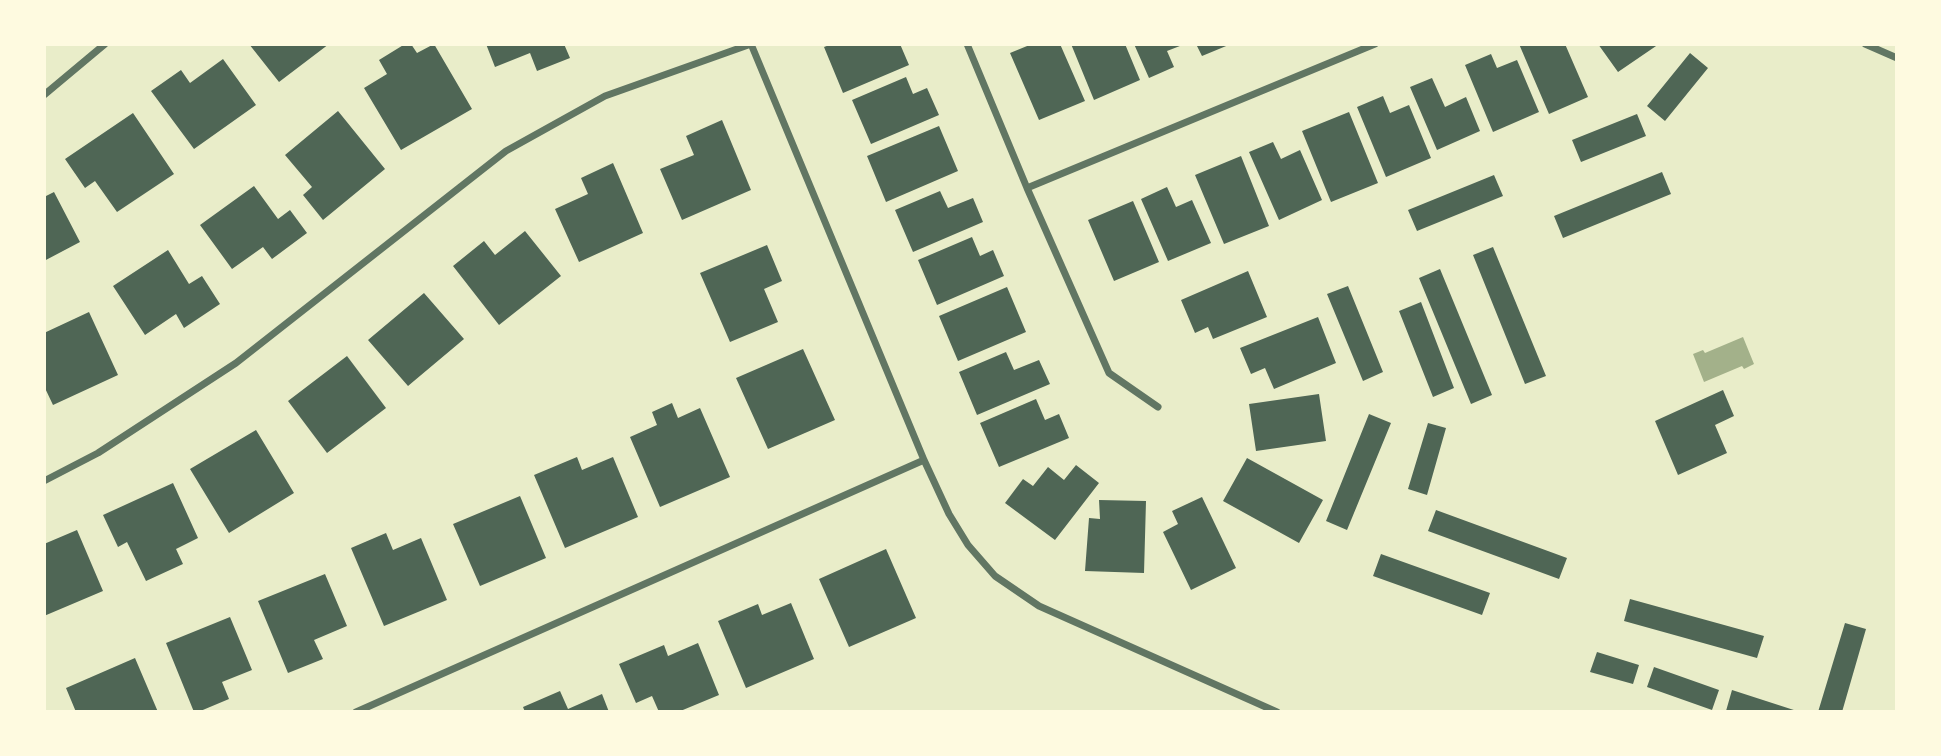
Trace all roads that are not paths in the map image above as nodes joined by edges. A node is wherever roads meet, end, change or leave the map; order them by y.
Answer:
1 (105, 44) edge
2 (751, 44) edge
3 (967, 44) edge
4 (1375, 44) edge
5 (1865, 44) edge
6 (1897, 58) edge
7 (44, 95) edge
8 (1027, 187) junction
9 (1157, 407) dead end
10 (924, 460) junction
11 (44, 481) edge
12 (356, 712) edge
13 (1277, 712) edge

1 - 7 street
2 - 10 street
2 - 11 street
3 - 8 street
4 - 8 street
5 - 6 street
8 - 9 street
10 - 12 street
10 - 13 street

